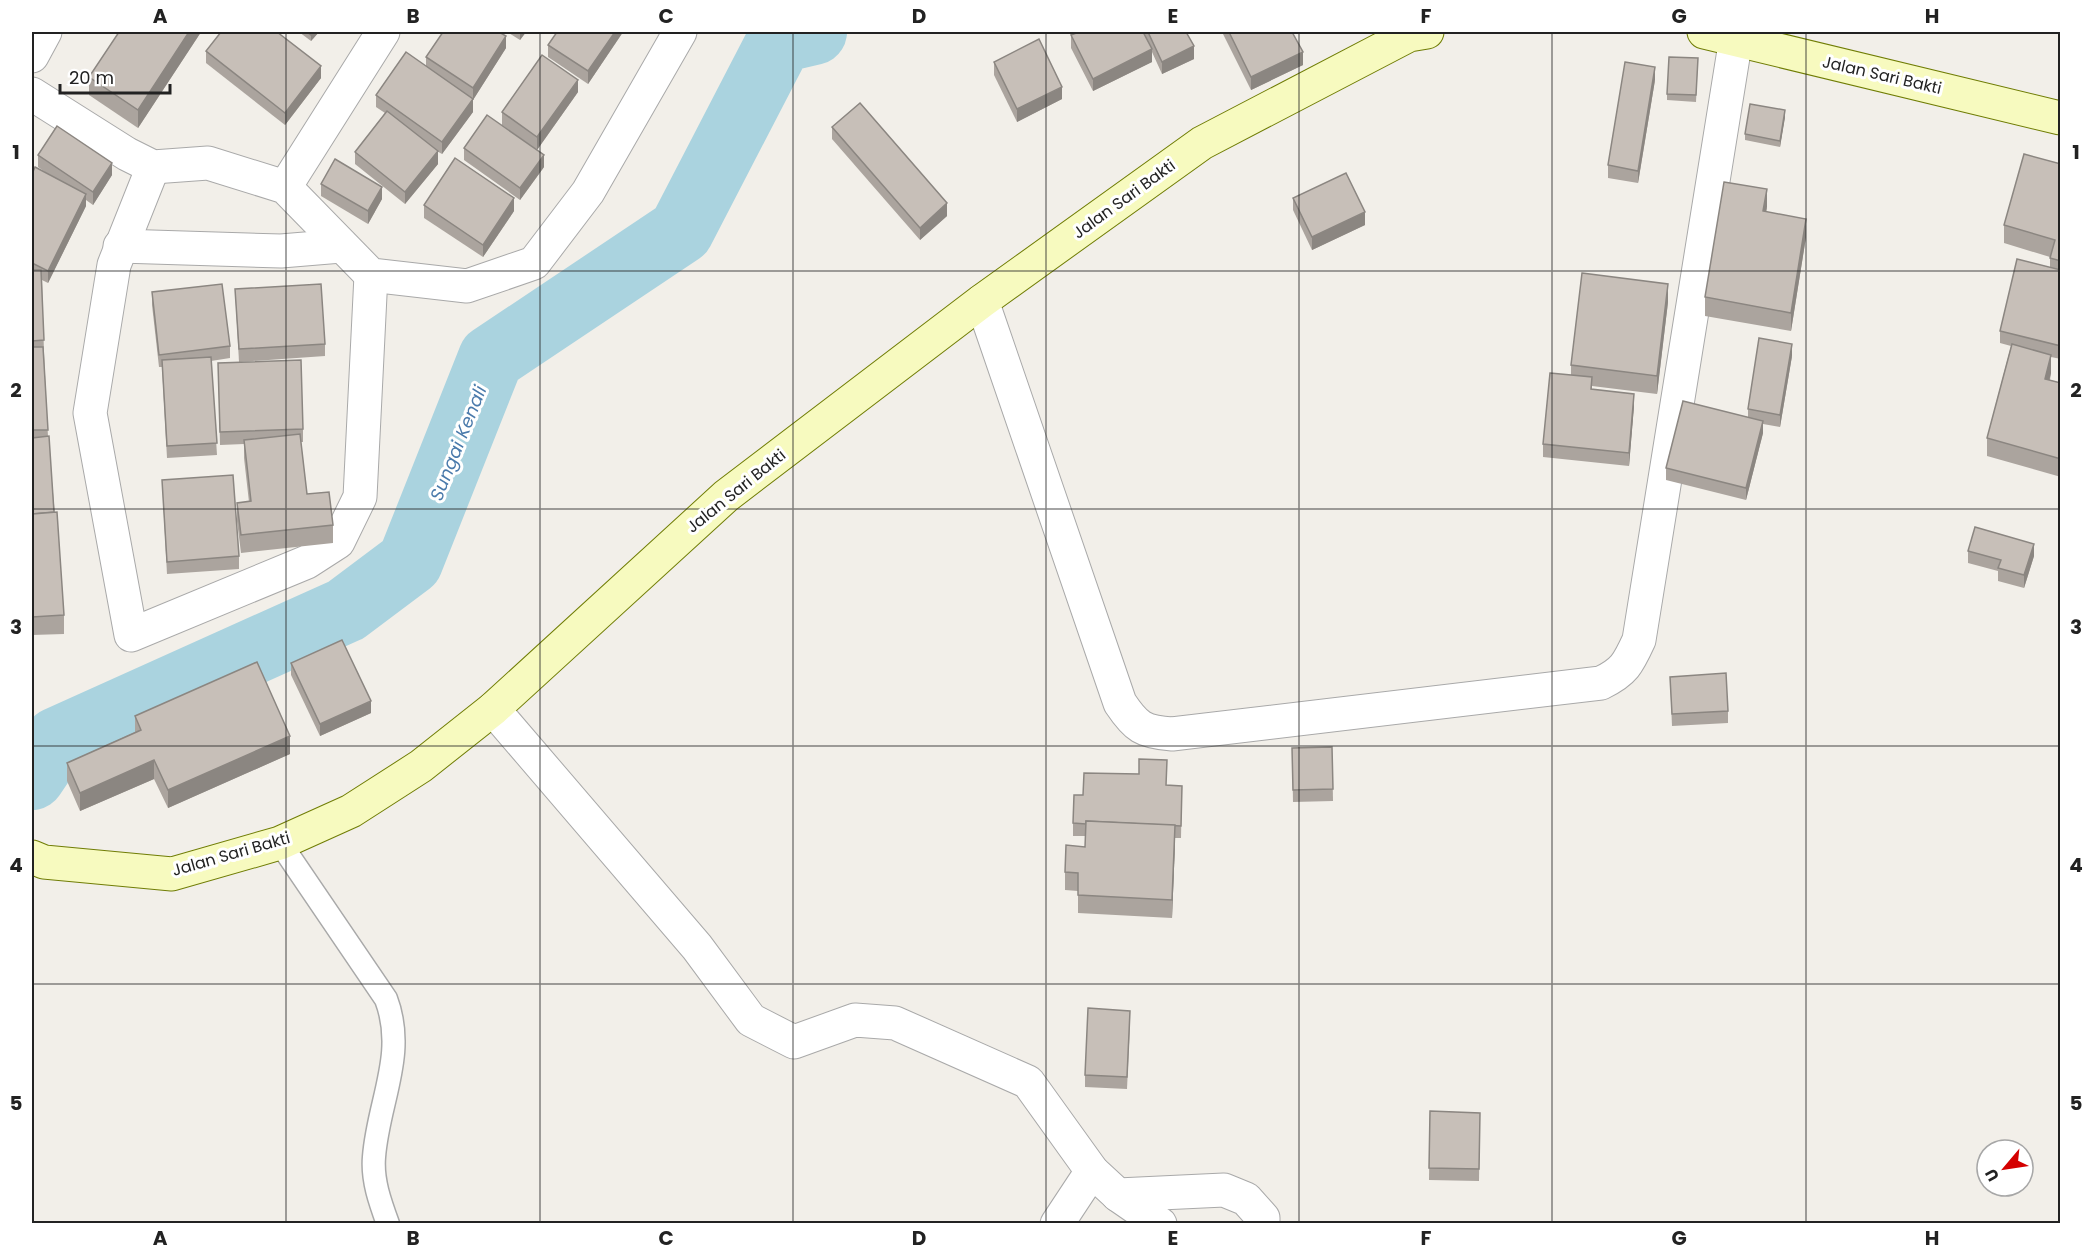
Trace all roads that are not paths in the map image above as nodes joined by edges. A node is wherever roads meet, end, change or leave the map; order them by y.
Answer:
1 (45, 32) edge
2 (383, 32) edge
3 (680, 32) edge
4 (1427, 32) edge
5 (1704, 32) edge
6 (1736, 36) edge
7 (32, 56) edge
8 (32, 94) edge
9 (2061, 118) edge
10 (153, 167) junction
11 (285, 187) junction
12 (120, 246) junction
13 (341, 246) junction
14 (371, 275) junction
15 (982, 301) junction
16 (493, 709) junction
17 (280, 843) junction
18 (38, 860) edge
19 (1092, 1171) junction
20 (1118, 1195) junction
21 (388, 1224) edge
22 (1058, 1224) edge
23 (1160, 1224) edge
24 (1263, 1224) edge

1 - 7 street
2 - 11 street
3 - 14 street
4 - 15 main road, Jalan Sari Bakti
5 - 6 main road, Jalan Sari Bakti
6 - 9 main road, Jalan Sari Bakti
6 - 15 street
8 - 10 street
10 - 11 street
10 - 12 street
11 - 13 street
12 - 13 street
12 - 14 street
13 - 14 street
15 - 16 main road, Jalan Sari Bakti
16 - 17 main road, Jalan Sari Bakti
16 - 19 street
17 - 18 main road, Jalan Sari Bakti
17 - 21 lane
19 - 20 street
19 - 22 street
20 - 23 street
20 - 24 street

